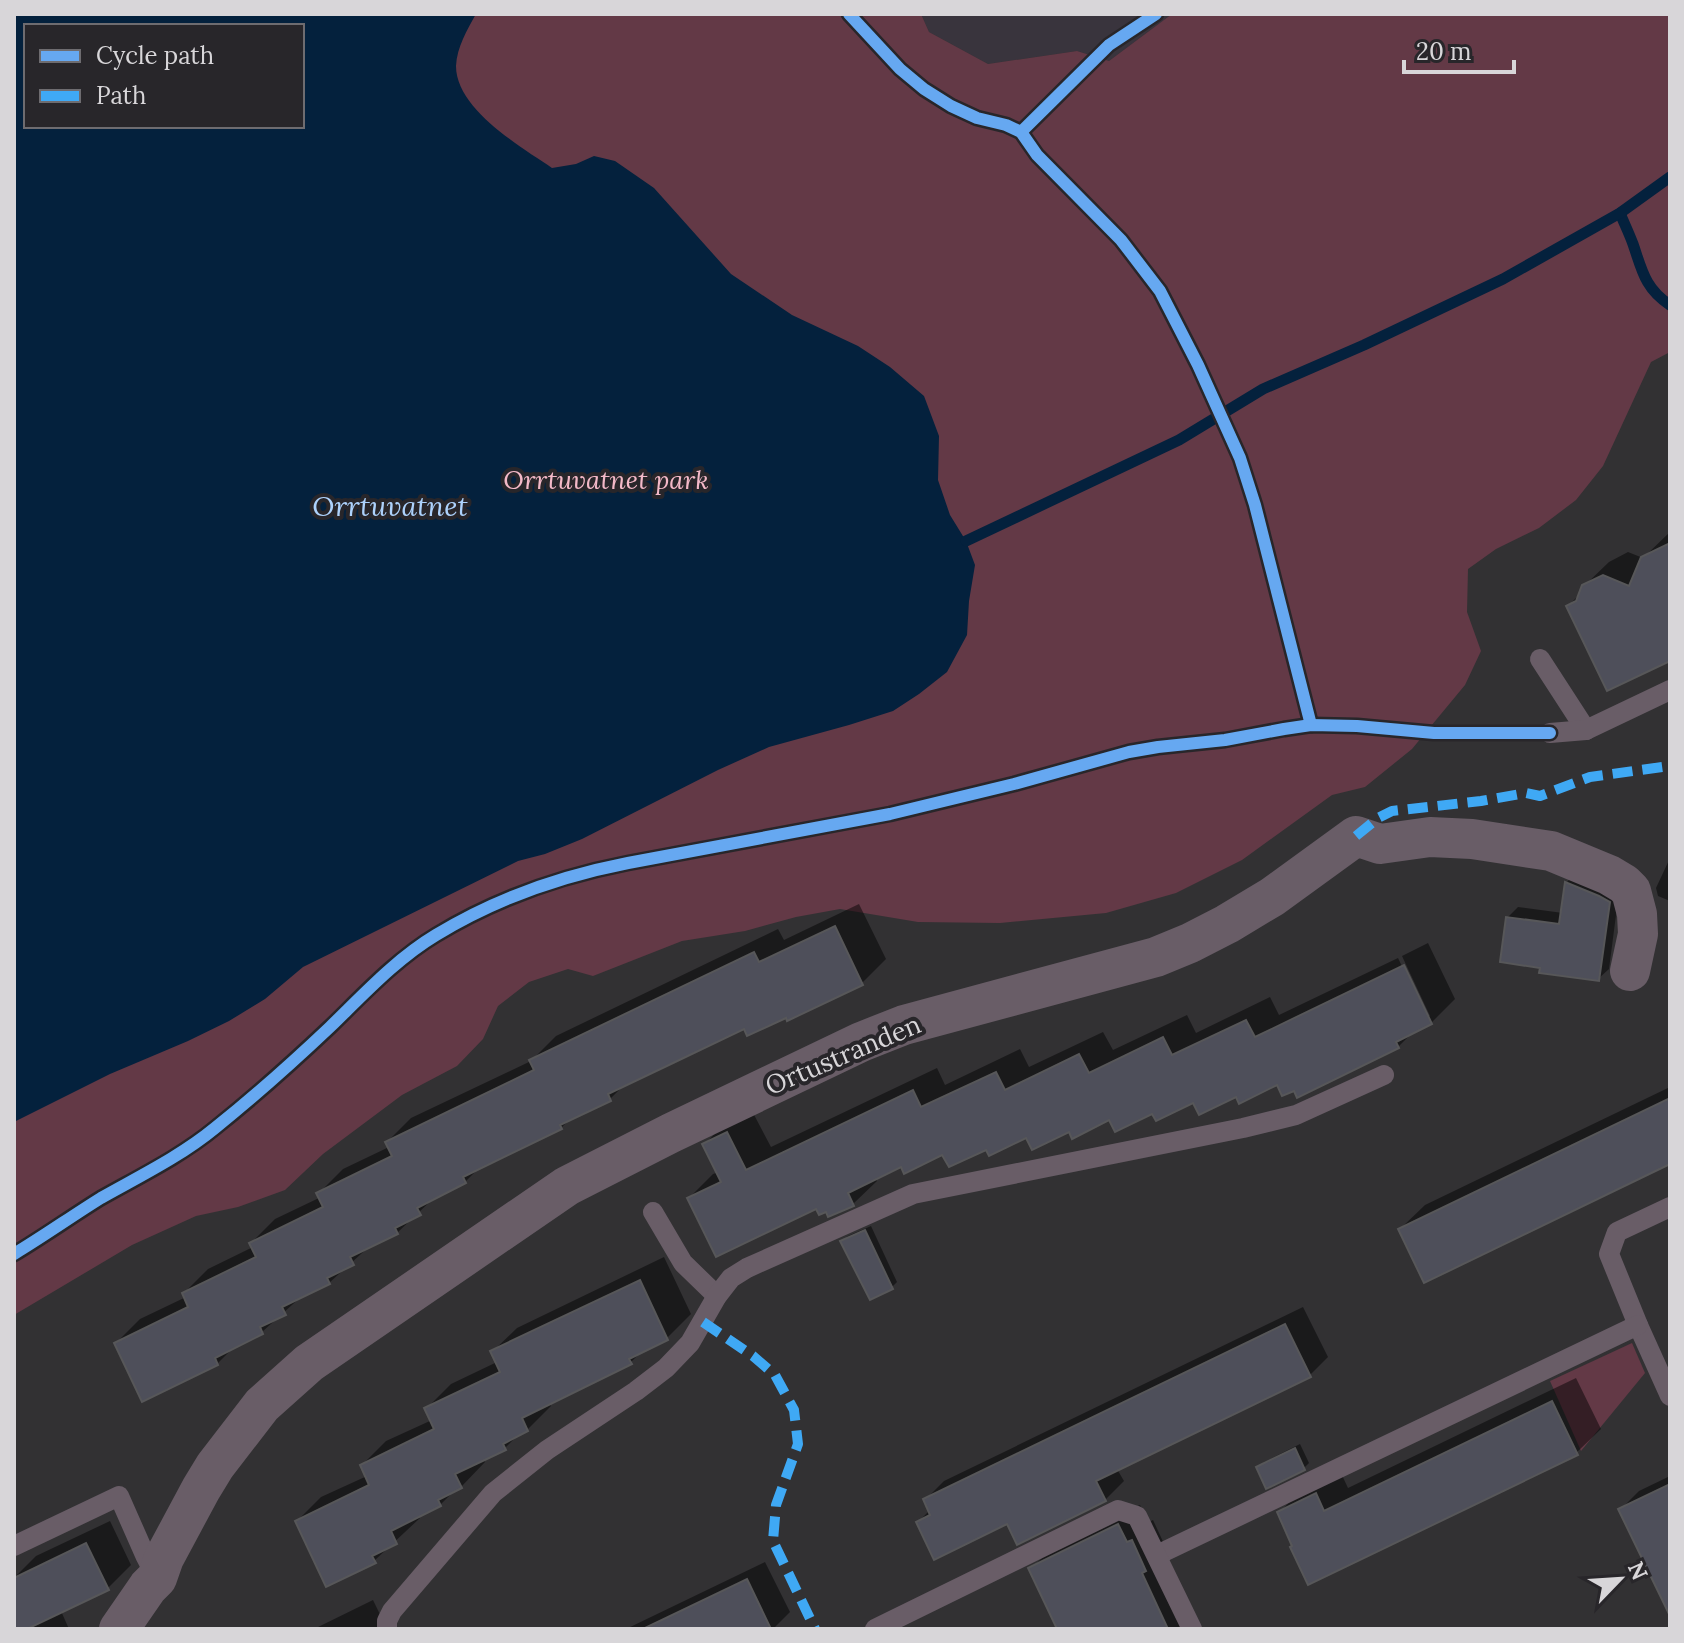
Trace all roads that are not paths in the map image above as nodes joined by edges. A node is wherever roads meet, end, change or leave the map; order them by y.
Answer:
1 (1540, 659) dead end
2 (1670, 690) edge
3 (1586, 730) junction
4 (1550, 733) dead end
5 (1630, 971) dead end
6 (1384, 1075) dead end
7 (1670, 1207) edge
8 (653, 1212) dead end
9 (717, 1296) junction
10 (1638, 1325) junction
11 (1670, 1396) edge
12 (14, 1546) edge
13 (1157, 1555) junction
14 (157, 1578) junction
15 (119, 1629) edge
16 (387, 1629) edge
17 (875, 1629) edge
18 (1192, 1629) edge

1 - 3 lane
2 - 3 lane
3 - 4 lane
5 - 14 street, Ortustranden
6 - 9 lane
7 - 10 lane
8 - 9 lane
9 - 16 lane
10 - 11 lane
10 - 13 lane
12 - 14 lane
13 - 17 lane
13 - 18 lane
14 - 15 street, Ortustranden

